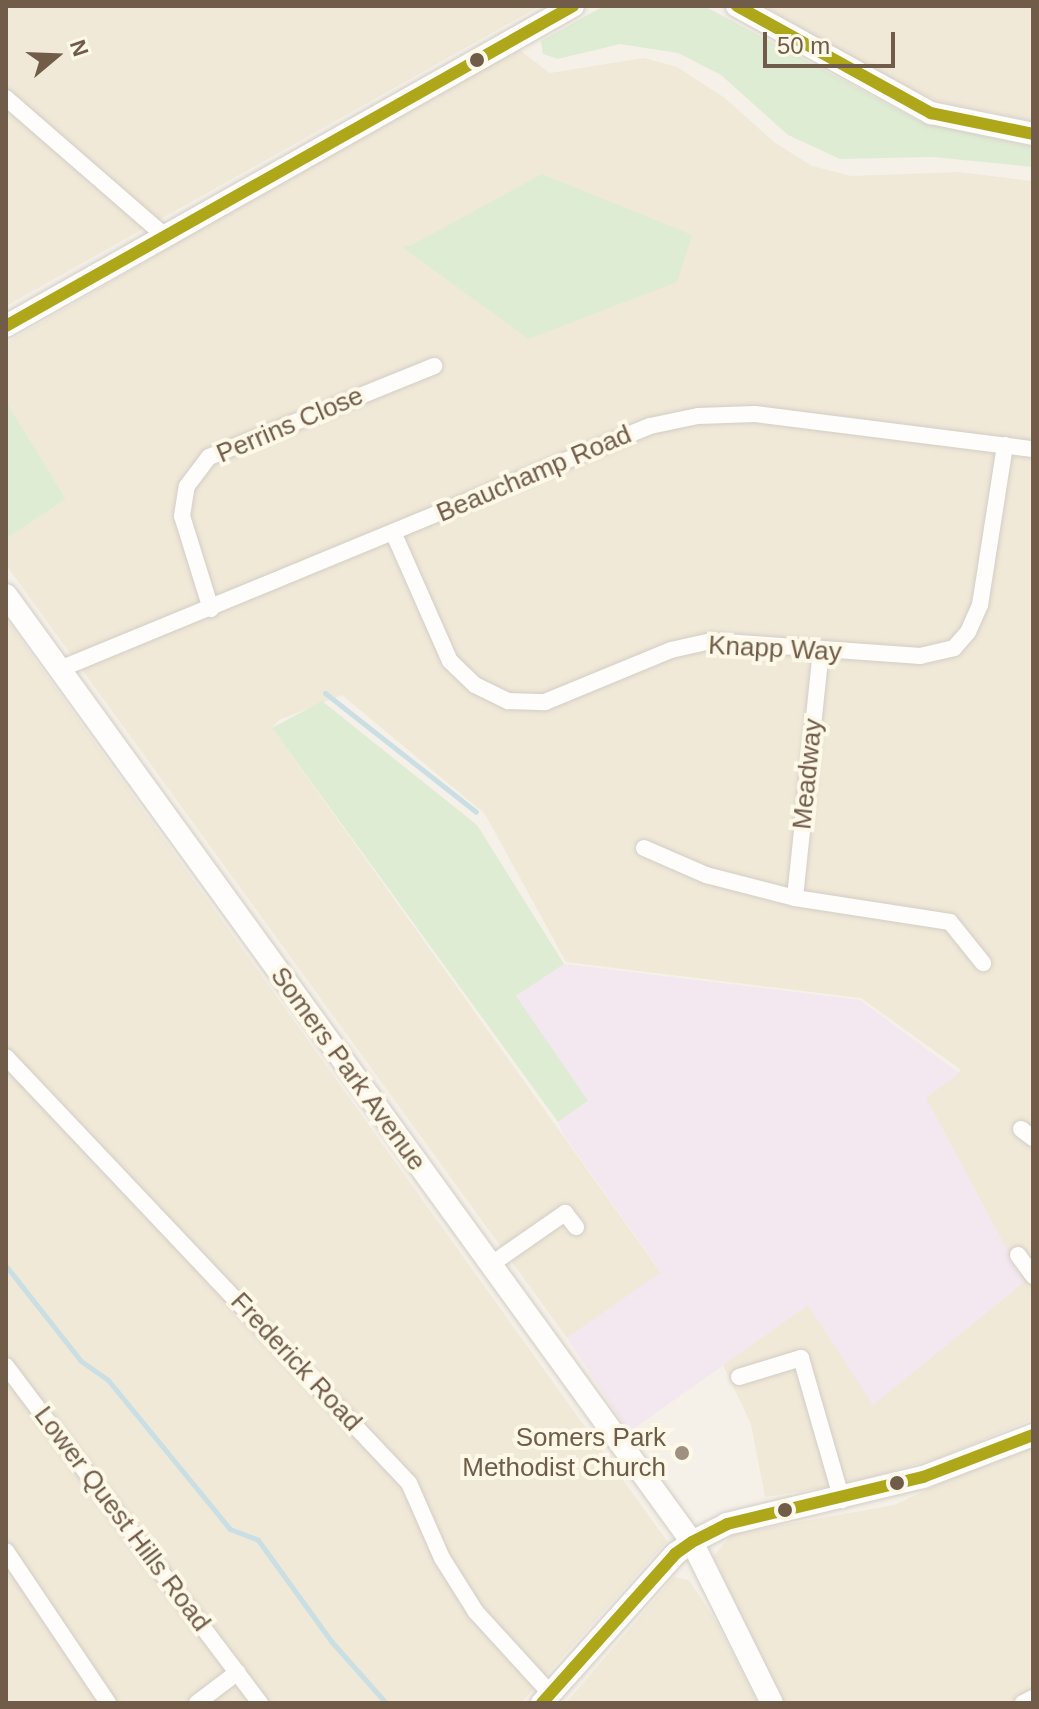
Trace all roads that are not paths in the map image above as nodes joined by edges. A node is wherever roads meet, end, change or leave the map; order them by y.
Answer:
1 (573, 6) edge
2 (737, 6) edge
3 (6, 98) edge
4 (1033, 134) edge
5 (166, 237) junction
6 (6, 326) edge
7 (434, 366) dead end
8 (1005, 445) junction
9 (1033, 449) edge
10 (393, 532) junction
11 (6, 595) edge
12 (211, 609) junction
13 (821, 650) junction
14 (60, 669) junction
15 (644, 848) dead end
16 (795, 898) junction
17 (983, 963) dead end
18 (6, 1057) edge
19 (576, 1227) dead end
20 (1018, 1255) dead end
21 (493, 1263) junction
22 (1033, 1276) edge
23 (6, 1366) edge
24 (739, 1377) dead end
25 (1033, 1435) edge
26 (842, 1500) junction
27 (692, 1542) junction
28 (6, 1551) edge
29 (238, 1672) junction
30 (546, 1698) edge
31 (1033, 1698) edge
32 (108, 1703) edge
33 (197, 1703) edge
34 (260, 1703) edge
35 (772, 1703) edge
36 (1023, 1703) edge

1 - 5 street
2 - 4 street
3 - 5 street
5 - 6 street
7 - 12 street, Perrins Close
8 - 9 street, Beauchamp Road
8 - 10 street, Beauchamp Road
8 - 13 street, Knapp Way
10 - 12 street, Beauchamp Road
10 - 13 street, Knapp Way
11 - 14 street, Somers Park Avenue
12 - 14 street, Beauchamp Road
13 - 16 street, Meadway
14 - 21 street, Somers Park Avenue
15 - 16 street
16 - 17 street
18 - 30 street, Frederick Road
19 - 21 street
20 - 22 street
21 - 27 street, Somers Park Avenue
23 - 29 street, Lower Quest Hills Road
24 - 26 street
25 - 26 street
26 - 27 street
27 - 30 street
27 - 35 street, Somers Park Avenue
28 - 32 street
29 - 33 street
29 - 34 street, Lower Quest Hills Road
31 - 36 street

